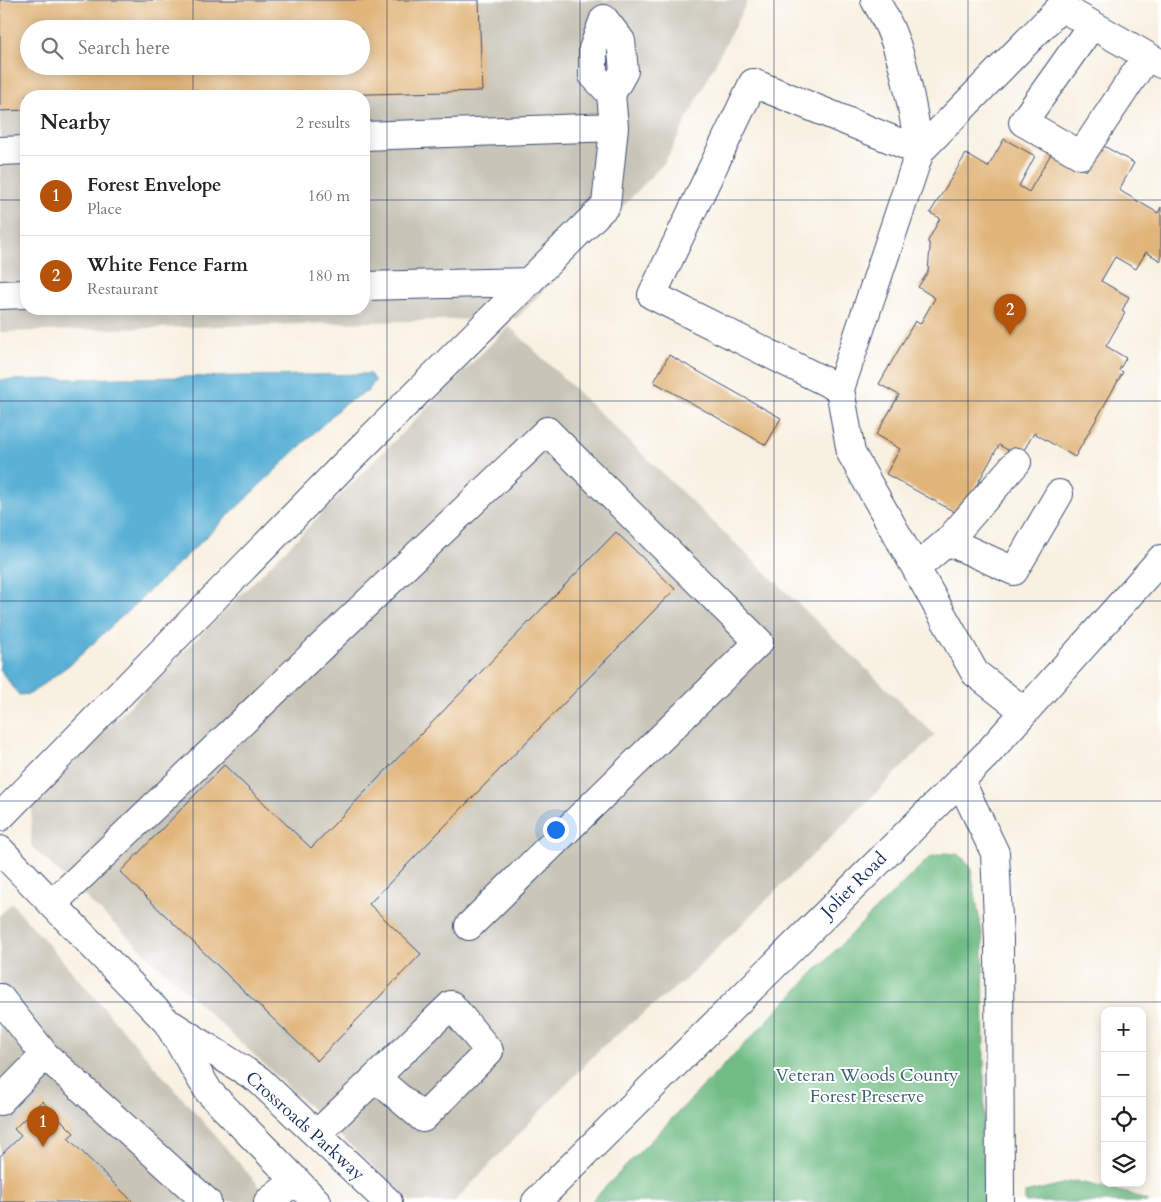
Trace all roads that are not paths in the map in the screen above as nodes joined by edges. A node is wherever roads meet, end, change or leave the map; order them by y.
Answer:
1 (875, 0) edge
2 (1064, 4) edge
3 (604, 10) edge
4 (1092, 24) junction
5 (1154, 60) edge
6 (614, 126) junction
7 (370, 136) edge
8 (20, 150) edge
9 (0, 151) edge
10 (920, 151) junction
11 (529, 282) junction
12 (370, 286) edge
13 (20, 294) edge
14 (0, 295) edge
15 (840, 389) junction
16 (1017, 462) dead end
17 (1059, 494) dead end
18 (948, 541) junction
19 (1161, 559) edge
20 (916, 568) junction
21 (1024, 711) junction
22 (960, 780) junction
23 (0, 817) edge
24 (5, 864) edge
25 (52, 904) junction
26 (469, 926) dead end
27 (0, 998) edge
28 (167, 1022) junction
29 (45, 1054) junction
30 (376, 1078) dead end
31 (0, 1101) edge
32 (317, 1134) junction
33 (296, 1180) junction
34 (207, 1202) edge
35 (268, 1202) edge
36 (317, 1202) edge
37 (388, 1202) edge
38 (536, 1202) edge
39 (1000, 1202) edge

1 - 10 main road
2 - 4 main road
2 - 10 main road
3 - 6 main road
4 - 5 main road
4 - 5 main road
6 - 7 main road
6 - 11 main road
8 - 9 main road
10 - 15 main road
10 - 15 main road
11 - 12 main road
11 - 23 main road
13 - 14 main road
15 - 20 main road
16 - 18 main road
17 - 18 main road
18 - 20 main road
19 - 21 main road, Joliet Road
20 - 21 main road
21 - 22 main road, Joliet Road
22 - 38 main road, Joliet Road
22 - 39 main road
24 - 25 main road, Crossroads Parkway
25 - 26 main road
25 - 28 main road, Crossroads Parkway
27 - 29 main road
28 - 32 main road, Crossroads Parkway
28 - 33 main road, Crossroads Parkway
29 - 31 main road
29 - 34 main road
30 - 32 main road
32 - 37 main road, Crossroads Parkway
33 - 35 main road
33 - 36 main road, Crossroads Parkway

